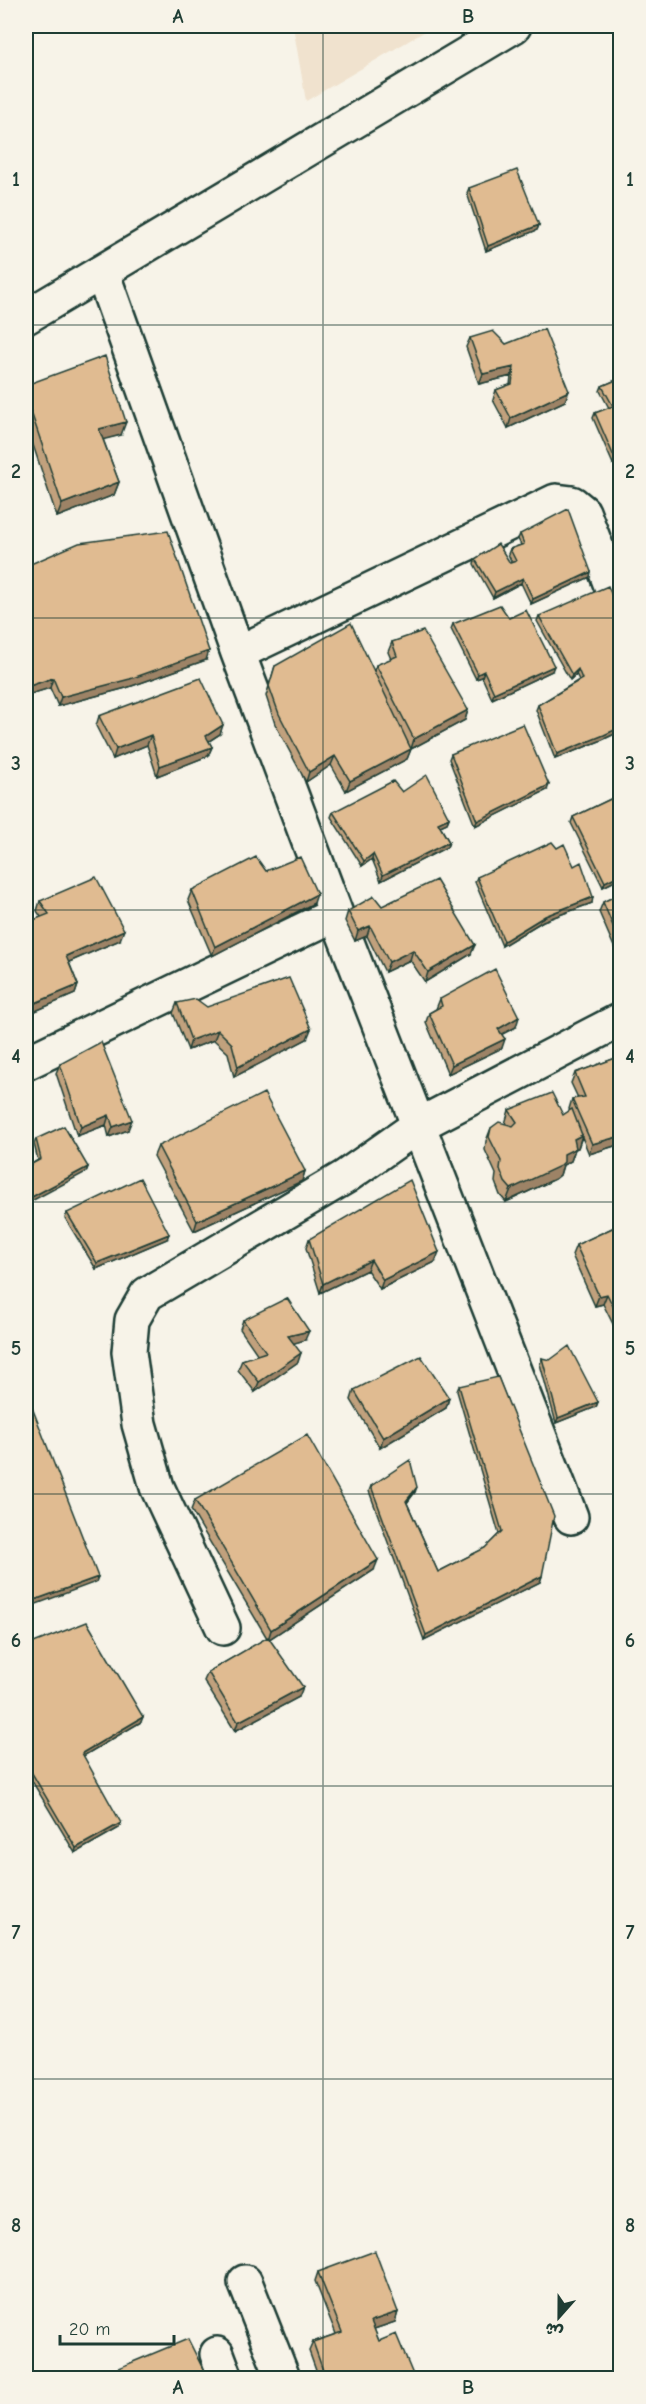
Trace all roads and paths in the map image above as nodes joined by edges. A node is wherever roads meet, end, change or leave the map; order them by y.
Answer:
1 (514, 26) edge
2 (102, 272) junction
3 (26, 317) edge
4 (621, 609) edge
5 (238, 653) junction
6 (336, 914) junction
7 (621, 1020) edge
8 (26, 1063) edge
9 (418, 1125) junction
10 (572, 1517) dead end
11 (223, 1628) dead end
12 (245, 2282) dead end
13 (283, 2379) edge

1 - 2 street
2 - 3 street
2 - 5 street
4 - 5 street
5 - 6 street
6 - 8 street
6 - 9 street
7 - 9 street
9 - 10 street
9 - 11 street
12 - 13 street

